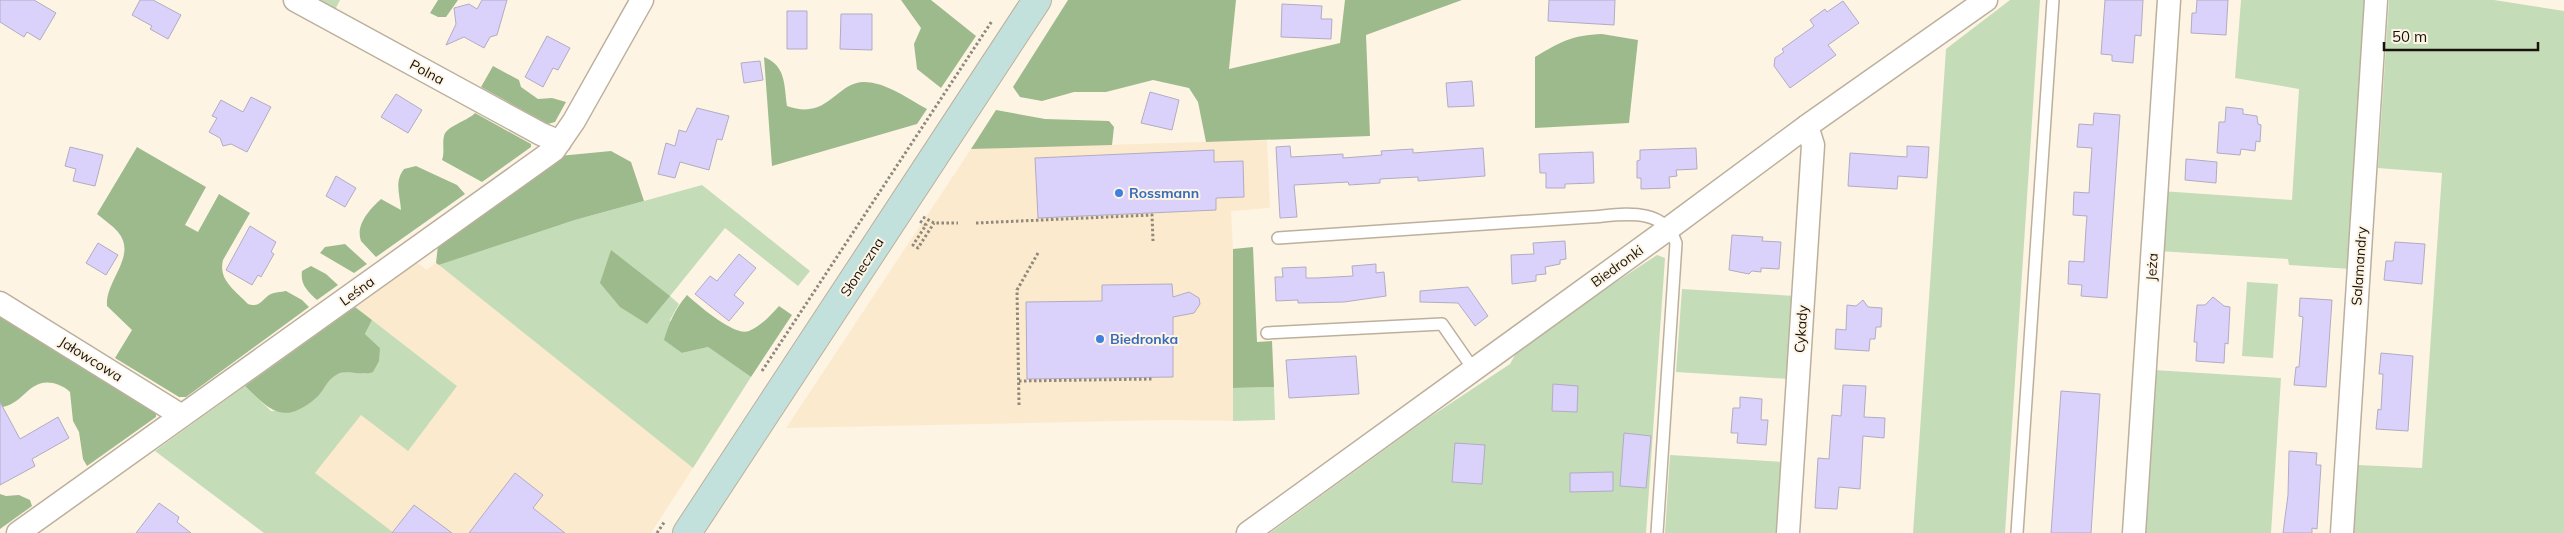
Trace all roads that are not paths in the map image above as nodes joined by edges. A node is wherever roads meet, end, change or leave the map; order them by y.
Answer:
1 (295, 0) edge
2 (642, 0) edge
3 (1037, 0) edge
4 (1986, 0) edge
5 (2053, 0) edge
6 (2169, 0) edge
7 (2376, 0) edge
8 (1807, 126) junction
9 (560, 142) junction
10 (1668, 229) junction
11 (1278, 238) dead end
12 (0, 302) edge
13 (1268, 333) dead end
14 (1474, 370) junction
15 (182, 416) junction
16 (677, 525) edge
17 (18, 533) edge
18 (1248, 533) edge
19 (1657, 533) edge
20 (1788, 533) edge
21 (2018, 533) edge
22 (2134, 533) edge
23 (2342, 533) edge

1 - 9 street, Polna
2 - 9 street, Leśna
3 - 16 main road, Słoneczna
4 - 8 street, Biedronki
5 - 21 lane
6 - 22 street, Jeża
7 - 23 street, Salamandry
8 - 10 street, Biedronki
8 - 20 street, Cykady
9 - 15 street, Leśna
10 - 11 lane
10 - 14 street, Biedronki
10 - 19 lane
12 - 15 street, Jałowcowa
13 - 14 lane
14 - 18 street, Biedronki
15 - 17 street, Leśna

